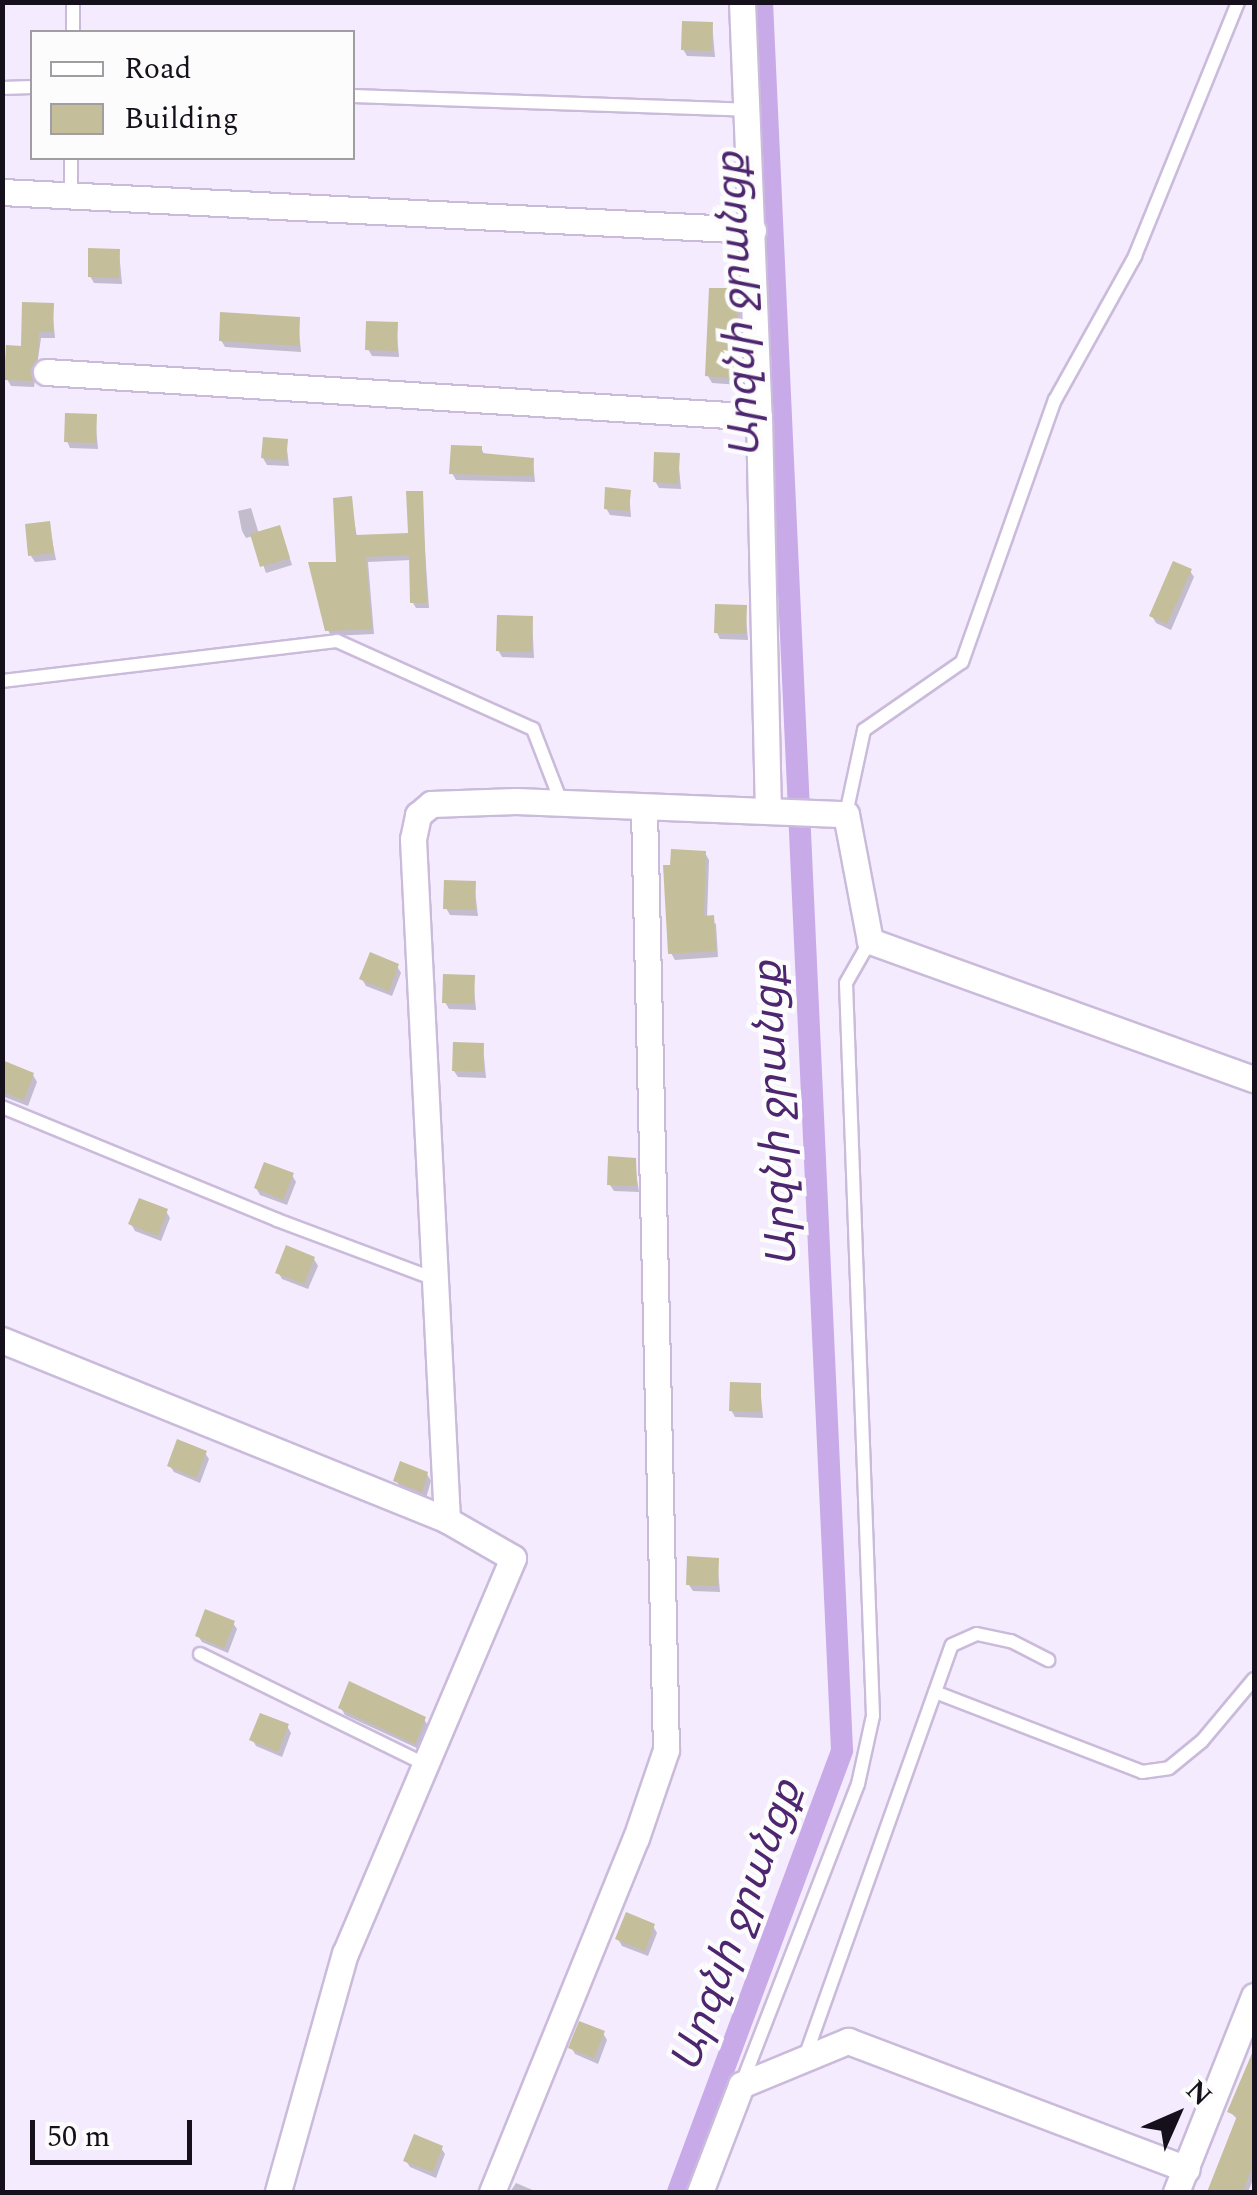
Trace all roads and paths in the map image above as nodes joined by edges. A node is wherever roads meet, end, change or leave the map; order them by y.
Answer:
1 (73, 2) edge
2 (742, 2) edge
3 (1238, 2) edge
4 (73, 30) edge
5 (30, 87) edge
6 (2, 88) edge
7 (355, 96) edge
8 (748, 110) junction
9 (71, 160) edge
10 (2, 192) edge
11 (70, 194) junction
12 (753, 230) junction
13 (46, 372) dead end
14 (759, 418) junction
15 (2, 681) edge
16 (562, 804) junction
17 (644, 809) junction
18 (789, 812) junction
19 (846, 814) junction
20 (870, 941) junction
21 (1254, 1079) edge
22 (2, 1107) edge
23 (435, 1279) junction
24 (2, 1340) edge
25 (448, 1520) junction
26 (200, 1654) dead end
27 (1048, 1660) dead end
28 (1254, 1679) edge
29 (935, 1692) junction
30 (426, 1764) junction
31 (1254, 1996) edge
32 (805, 2057) junction
33 (742, 2085) junction
34 (1182, 2181) edge
35 (278, 2192) edge
36 (492, 2192) edge
37 (700, 2192) edge

1 - 4 lane
2 - 8 street
3 - 19 lane
5 - 6 lane
7 - 8 lane
8 - 12 street
9 - 11 lane
10 - 11 street
11 - 12 street
12 - 14 street
13 - 14 street
14 - 18 street
15 - 16 lane
16 - 17 street
16 - 23 street
17 - 18 street
17 - 36 street
18 - 19 street
19 - 20 street
20 - 21 street
20 - 33 lane
22 - 23 lane
23 - 25 street
24 - 25 street
25 - 30 street
26 - 30 lane
27 - 29 lane
28 - 29 lane
29 - 32 lane
30 - 35 street
31 - 34 street
32 - 33 street
32 - 34 street
33 - 37 street

